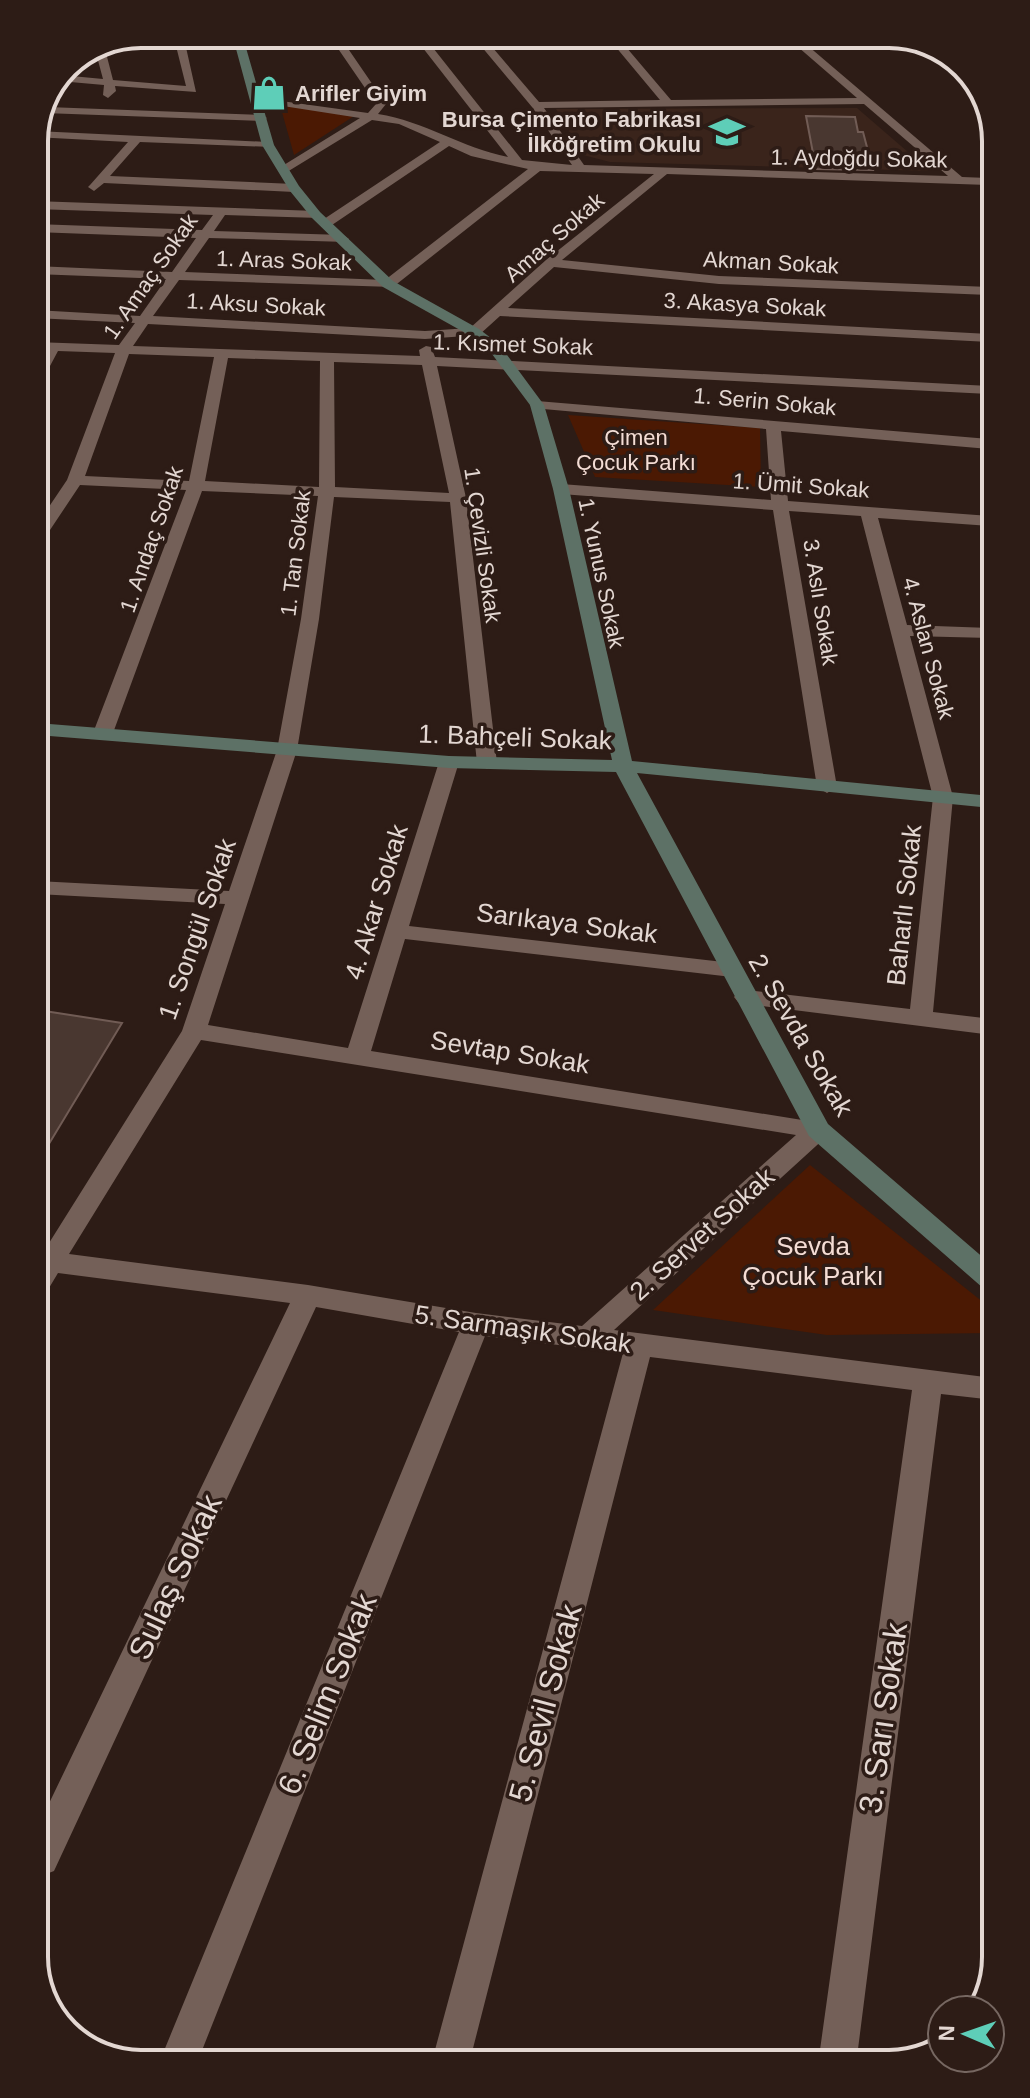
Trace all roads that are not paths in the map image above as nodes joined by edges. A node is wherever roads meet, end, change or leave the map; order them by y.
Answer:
1 (182, 48) edge
2 (241, 48) edge
3 (343, 48) edge
4 (428, 48) edge
5 (488, 48) edge
6 (622, 48) edge
7 (805, 48) edge
8 (102, 57) edge
9 (72, 79) edge
10 (108, 83) junction
11 (257, 99) junction
12 (867, 101) junction
13 (669, 104) junction
14 (536, 105) junction
15 (54, 110) edge
16 (93, 112) junction
17 (371, 116) junction
18 (262, 118) junction
19 (49, 135) edge
20 (137, 139) junction
21 (446, 143) junction
22 (268, 145) junction
23 (123, 155) junction
24 (139, 155) dead end
25 (518, 163) junction
26 (274, 164) junction
27 (537, 167) junction
28 (582, 170) junction
29 (662, 173) junction
30 (101, 179) junction
31 (959, 180) junction
32 (982, 181) edge
33 (294, 188) junction
34 (48, 205) edge
35 (77, 206) junction
36 (221, 212) junction
37 (320, 220) junction
38 (48, 228) edge
39 (206, 234) junction
40 (343, 239) junction
41 (551, 263) junction
42 (48, 271) edge
43 (176, 276) junction
44 (388, 284) junction
45 (982, 291) edge
46 (499, 312) junction
47 (48, 315) edge
48 (144, 320) junction
49 (474, 332) junction
50 (425, 335) junction
51 (982, 338) edge
52 (48, 346) edge
53 (54, 346) junction
54 (124, 348) junction
55 (222, 354) junction
56 (48, 357) edge
57 (327, 359) junction
58 (428, 362) junction
59 (507, 364) junction
60 (982, 390) edge
61 (537, 405) junction
62 (773, 423) junction
63 (982, 443) edge
64 (75, 480) junction
65 (196, 486) junction
66 (561, 489) junction
67 (327, 492) junction
68 (458, 498) junction
69 (780, 505) junction
70 (868, 511) junction
71 (48, 520) edge
72 (982, 520) edge
73 (899, 630) junction
74 (982, 633) edge
75 (48, 730) edge
76 (103, 733) junction
77 (287, 750) junction
78 (449, 762) junction
79 (487, 763) junction
80 (623, 766) junction
81 (827, 787) junction
82 (943, 797) junction
83 (982, 801) edge
84 (48, 888) edge
85 (238, 898) junction
86 (397, 931) junction
87 (732, 970) junction
88 (746, 997) junction
89 (921, 1018) junction
90 (982, 1026) edge
91 (194, 1031) junction
92 (357, 1058) junction
93 (818, 1130) junction
94 (982, 1263) edge
95 (48, 1269) edge
96 (48, 1272) edge
97 (308, 1295) junction
98 (476, 1324) junction
99 (586, 1339) junction
100 (639, 1346) junction
101 (928, 1379) junction
102 (982, 1387) edge
103 (48, 1844) edge
104 (183, 2050) edge
105 (454, 2050) edge
106 (839, 2050) edge

1 - 10 street
2 - 11 street, 1. Yunus Sokak
3 - 17 street
4 - 25 street
5 - 14 street
6 - 13 street
7 - 12 street
8 - 10 street
9 - 10 street
10 - 16 street
11 - 17 street, 1. Aydoğdu Sokak
11 - 18 street, 1. Yunus Sokak
12 - 13 street
12 - 31 street
13 - 14 street
14 - 28 street
15 - 16 street
16 - 18 street
17 - 21 street, 1. Aydoğdu Sokak
17 - 26 street
18 - 22 street, 1. Yunus Sokak
19 - 20 street
20 - 22 street
20 - 23 street
21 - 25 street, 1. Aydoğdu Sokak
21 - 37 street
22 - 26 street, 1. Yunus Sokak
23 - 24 street
23 - 30 street
25 - 27 street, 1. Aydoğdu Sokak
26 - 33 street, 1. Yunus Sokak
27 - 28 street, 1. Aydoğdu Sokak
27 - 44 street
28 - 29 street, 1. Aydoğdu Sokak
29 - 31 street, 1. Aydoğdu Sokak
29 - 41 street, Amaç Sokak
30 - 33 street
30 - 35 street
31 - 32 street, 1. Aydoğdu Sokak
33 - 37 street, 1. Yunus Sokak
34 - 35 street
35 - 36 street
36 - 37 street
36 - 39 street, 1. Amaç Sokak
37 - 40 street, 1. Yunus Sokak
38 - 39 street
39 - 40 street
39 - 43 street, 1. Amaç Sokak
40 - 44 street, 1. Yunus Sokak
41 - 45 street, Akman Sokak
41 - 46 street, Amaç Sokak
42 - 43 street, 1. Aras Sokak
43 - 44 street, 1. Aras Sokak
43 - 48 street, 1. Amaç Sokak
44 - 49 street, 1. Yunus Sokak
46 - 49 street, Amaç Sokak
46 - 51 street, 3. Akasya Sokak
47 - 48 street, 1. Aksu Sokak
48 - 50 street, 1. Aksu Sokak
48 - 54 street, 1. Amaç Sokak
49 - 50 street, 1. Aksu Sokak
49 - 59 street, 1. Yunus Sokak
50 - 58 street, 1. Çevizli Sokak
52 - 53 street, 1. Kısmet Sokak
53 - 54 street, 1. Kısmet Sokak
53 - 56 street
54 - 55 street, 1. Kısmet Sokak
54 - 64 street, 1. Amaç Sokak
55 - 57 street, 1. Kısmet Sokak
55 - 65 street, 1. Andaç Sokak
57 - 58 street, 1. Kısmet Sokak
57 - 67 street, 1. Tan Sokak
58 - 59 street, 1. Kısmet Sokak
58 - 68 street, 1. Çevizli Sokak
59 - 60 street, 1. Kısmet Sokak
59 - 61 street, 1. Yunus Sokak
61 - 62 street, 1. Serin Sokak
61 - 66 street, 1. Yunus Sokak
62 - 63 street, 1. Serin Sokak
62 - 69 street, 3. Aslı Sokak
64 - 65 street
64 - 71 street, 1. Amaç Sokak
65 - 67 street
65 - 76 street, 1. Andaç Sokak
66 - 69 street, 1. Ümit Sokak
66 - 80 street, 1. Yunus Sokak
67 - 68 street
67 - 77 street, 1. Tan Sokak
68 - 79 street, 1. Çevizli Sokak
69 - 70 street, 1. Ümit Sokak
69 - 81 street, 3. Aslı Sokak
70 - 72 street, 1. Ümit Sokak
70 - 73 street, 4. Aslan Sokak
73 - 74 street
73 - 82 street, 4. Aslan Sokak
75 - 76 street, 1. Bahçeli Sokak
76 - 77 street, 1. Bahçeli Sokak
77 - 78 street, 1. Bahçeli Sokak
77 - 85 street, 1. Songül Sokak
78 - 79 street, 1. Bahçeli Sokak
78 - 86 street, 4. Akar Sokak
79 - 80 street, 1. Bahçeli Sokak
80 - 81 street, 1. Bahçeli Sokak
80 - 87 street, 2. Sevda Sokak
81 - 82 street, 1. Bahçeli Sokak
82 - 83 street, 1. Bahçeli Sokak
82 - 89 street, Baharlı Sokak
84 - 85 street
85 - 91 street, 1. Songül Sokak
86 - 87 street, Sarıkaya Sokak
86 - 92 street, 4. Akar Sokak
87 - 88 street, 2. Sevda Sokak
88 - 89 street
88 - 93 street, 2. Sevda Sokak
89 - 90 street
91 - 92 street, Sevtap Sokak
91 - 95 street, 1. Songül Sokak
92 - 93 street, Sevtap Sokak
93 - 94 street, 2. Sevda Sokak
93 - 99 street, 2. Servet Sokak
96 - 97 street, 5. Sarmaşık Sokak
97 - 98 street, 5. Sarmaşık Sokak
97 - 103 street, Sulaş Sokak
98 - 99 street, 5. Sarmaşık Sokak
98 - 104 street, 6. Selim Sokak
99 - 100 street, 5. Sarmaşık Sokak
100 - 101 street, 5. Sarmaşık Sokak
100 - 105 street, 5. Sevil Sokak
101 - 102 street, 5. Sarmaşık Sokak
101 - 106 street, 3. Sarı Sokak

